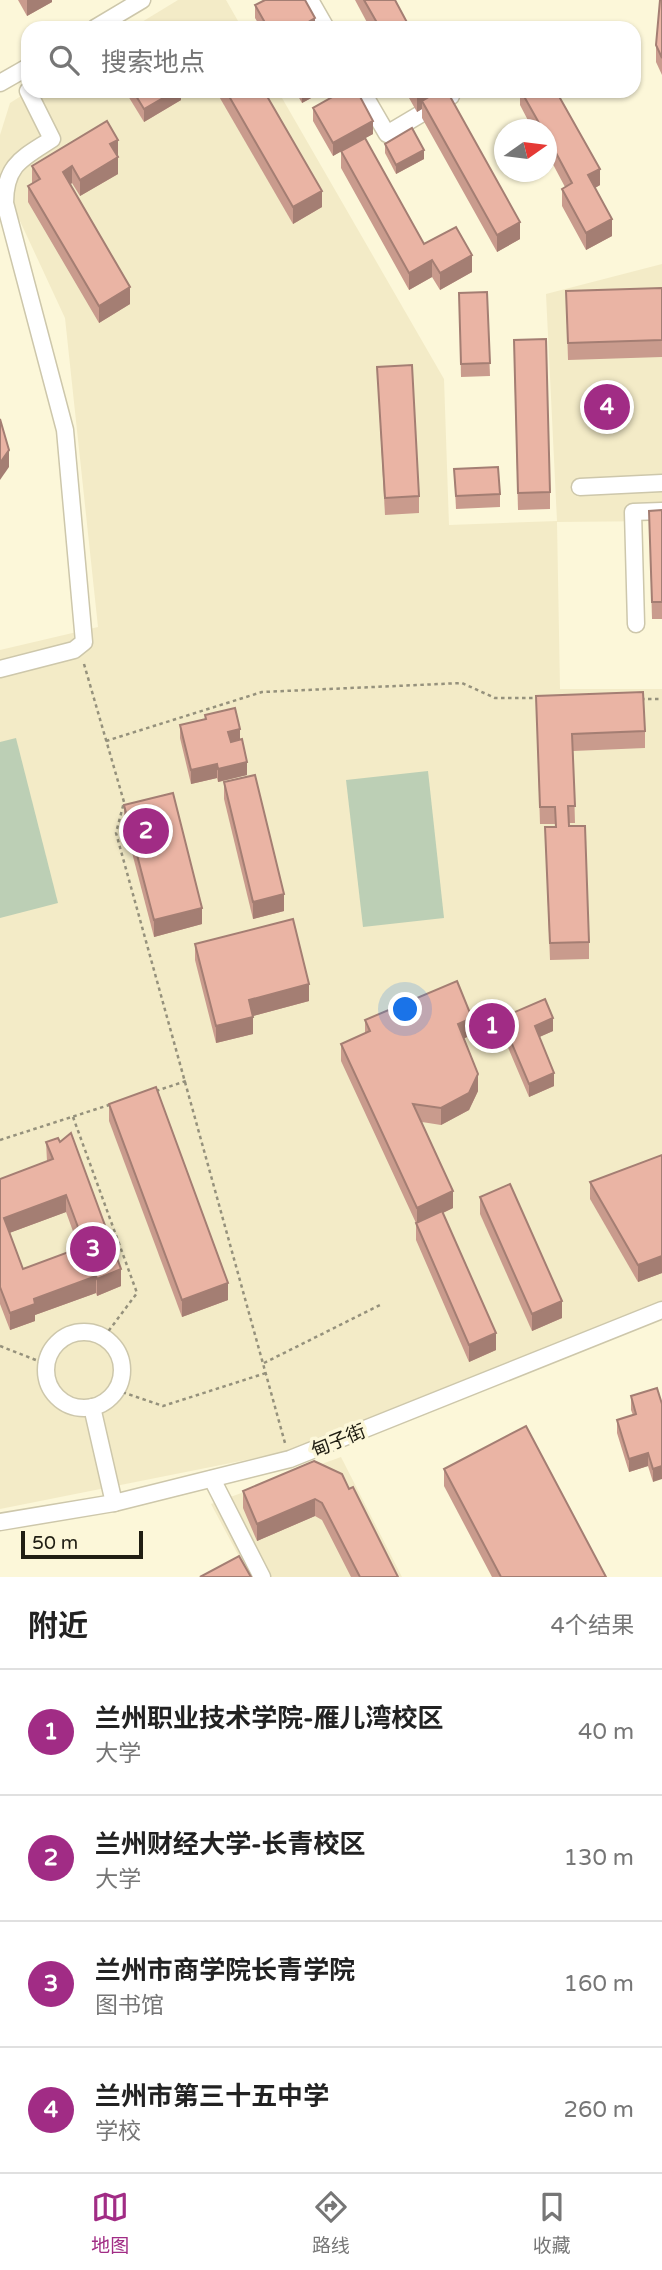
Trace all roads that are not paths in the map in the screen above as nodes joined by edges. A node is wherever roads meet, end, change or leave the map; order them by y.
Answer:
1 (142, 0) edge
2 (310, 0) edge
3 (107, 21) edge
4 (322, 21) edge
5 (21, 71) edge
6 (0, 83) edge
7 (32, 98) edge
8 (366, 98) edge
9 (448, 98) edge
10 (662, 483) edge
11 (580, 487) dead end
12 (662, 511) edge
13 (636, 624) dead end
14 (0, 669) edge
15 (662, 1310) edge
16 (92, 1407) junction
17 (212, 1479) junction
18 (114, 1503) junction
19 (0, 1522) edge
20 (262, 1577) edge

1 - 3 street
2 - 4 street
5 - 6 street
7 - 14 street
8 - 9 street
10 - 11 street
12 - 13 street
15 - 17 street, 甸子街
16 - 16 street
16 - 18 street
17 - 18 street, 甸子街
17 - 20 street
18 - 19 street, 甸子街

